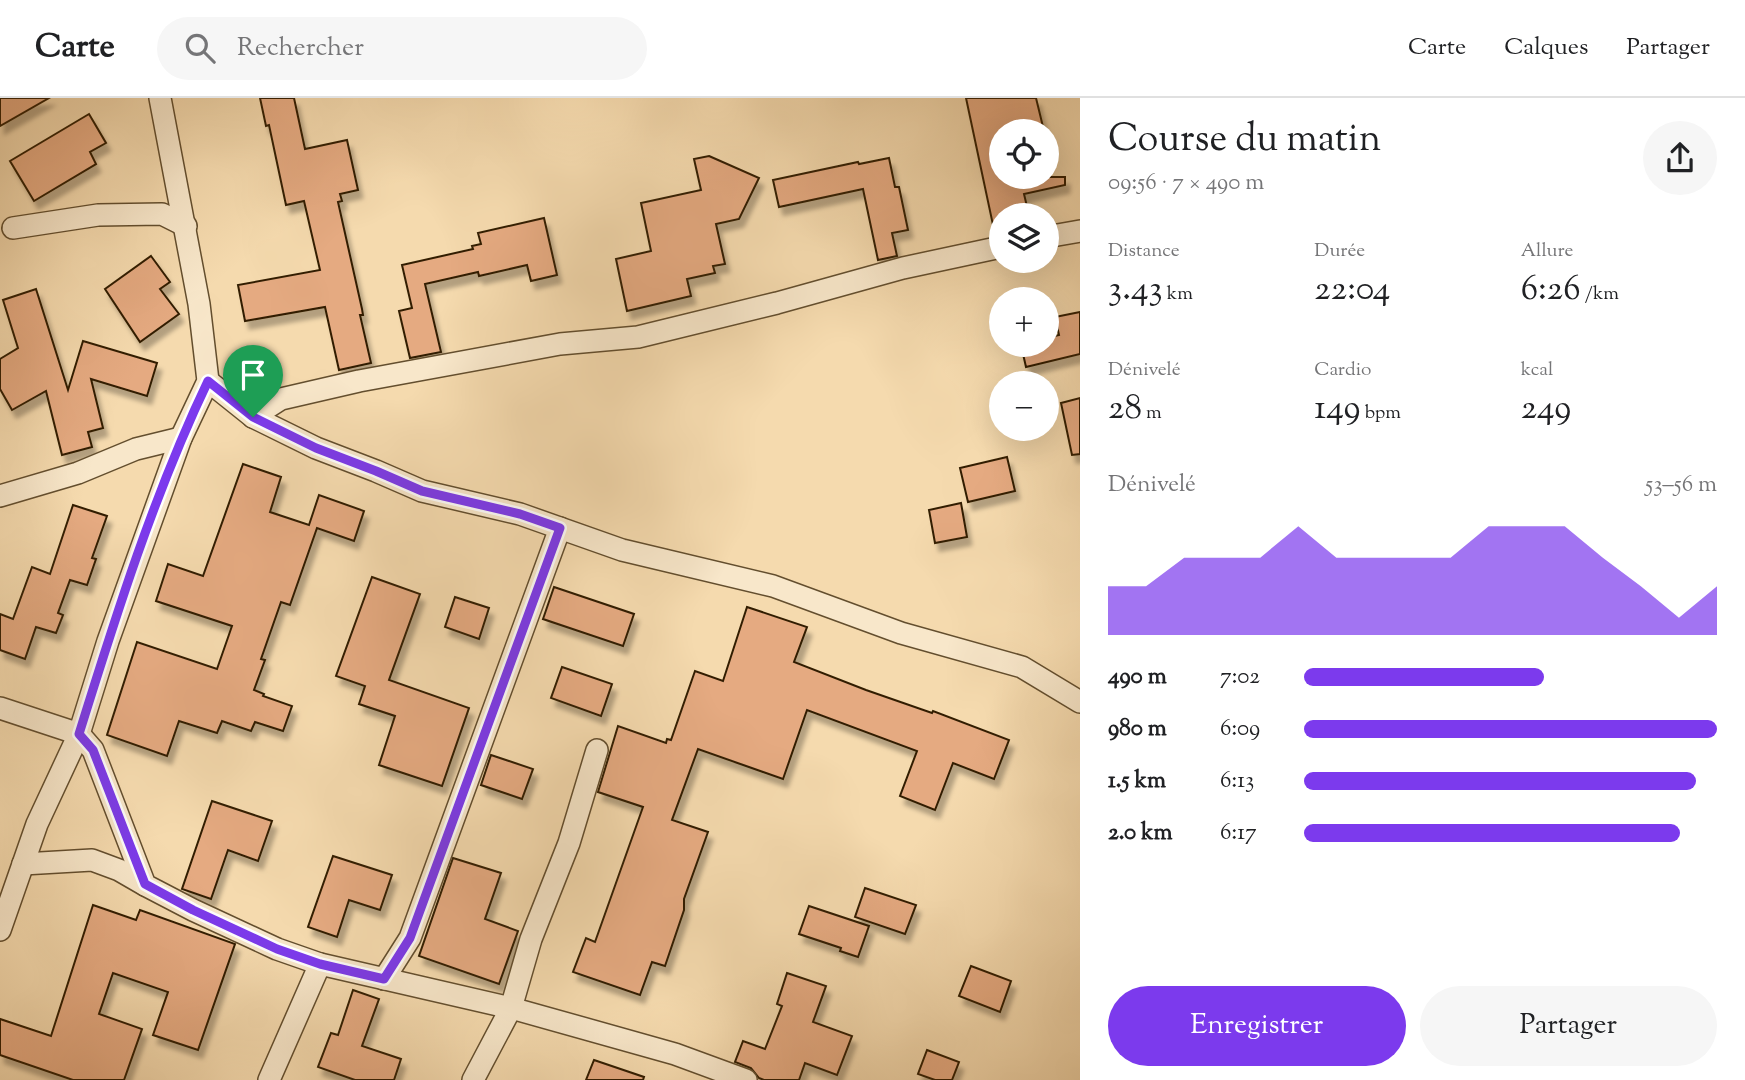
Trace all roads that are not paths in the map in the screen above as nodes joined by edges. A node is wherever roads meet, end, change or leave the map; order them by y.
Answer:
1 (160, 98) edge
2 (4, 226) edge
3 (186, 226) junction
4 (1080, 231) edge
5 (1059, 235) edge
6 (989, 250) edge
7 (208, 381) junction
8 (253, 417) junction
9 (181, 438) junction
10 (0, 496) edge
11 (560, 528) junction
12 (1080, 702) edge
13 (0, 708) edge
14 (79, 734) junction
15 (597, 750) dead end
16 (23, 864) junction
17 (145, 884) junction
18 (0, 930) edge
19 (320, 964) junction
20 (384, 979) junction
21 (511, 1008) junction
22 (269, 1080) edge
23 (473, 1080) edge
24 (746, 1080) edge

1 - 3 street
2 - 3 street
3 - 7 street
4 - 5 street
6 - 8 street
7 - 8 street
7 - 9 street
8 - 11 street
9 - 10 street
9 - 14 street
11 - 12 street
11 - 20 street
13 - 14 street
14 - 16 street
14 - 17 street
15 - 21 street
16 - 17 street
16 - 18 street
17 - 19 street
19 - 20 street
19 - 22 street
20 - 21 street
21 - 23 street
21 - 24 street

